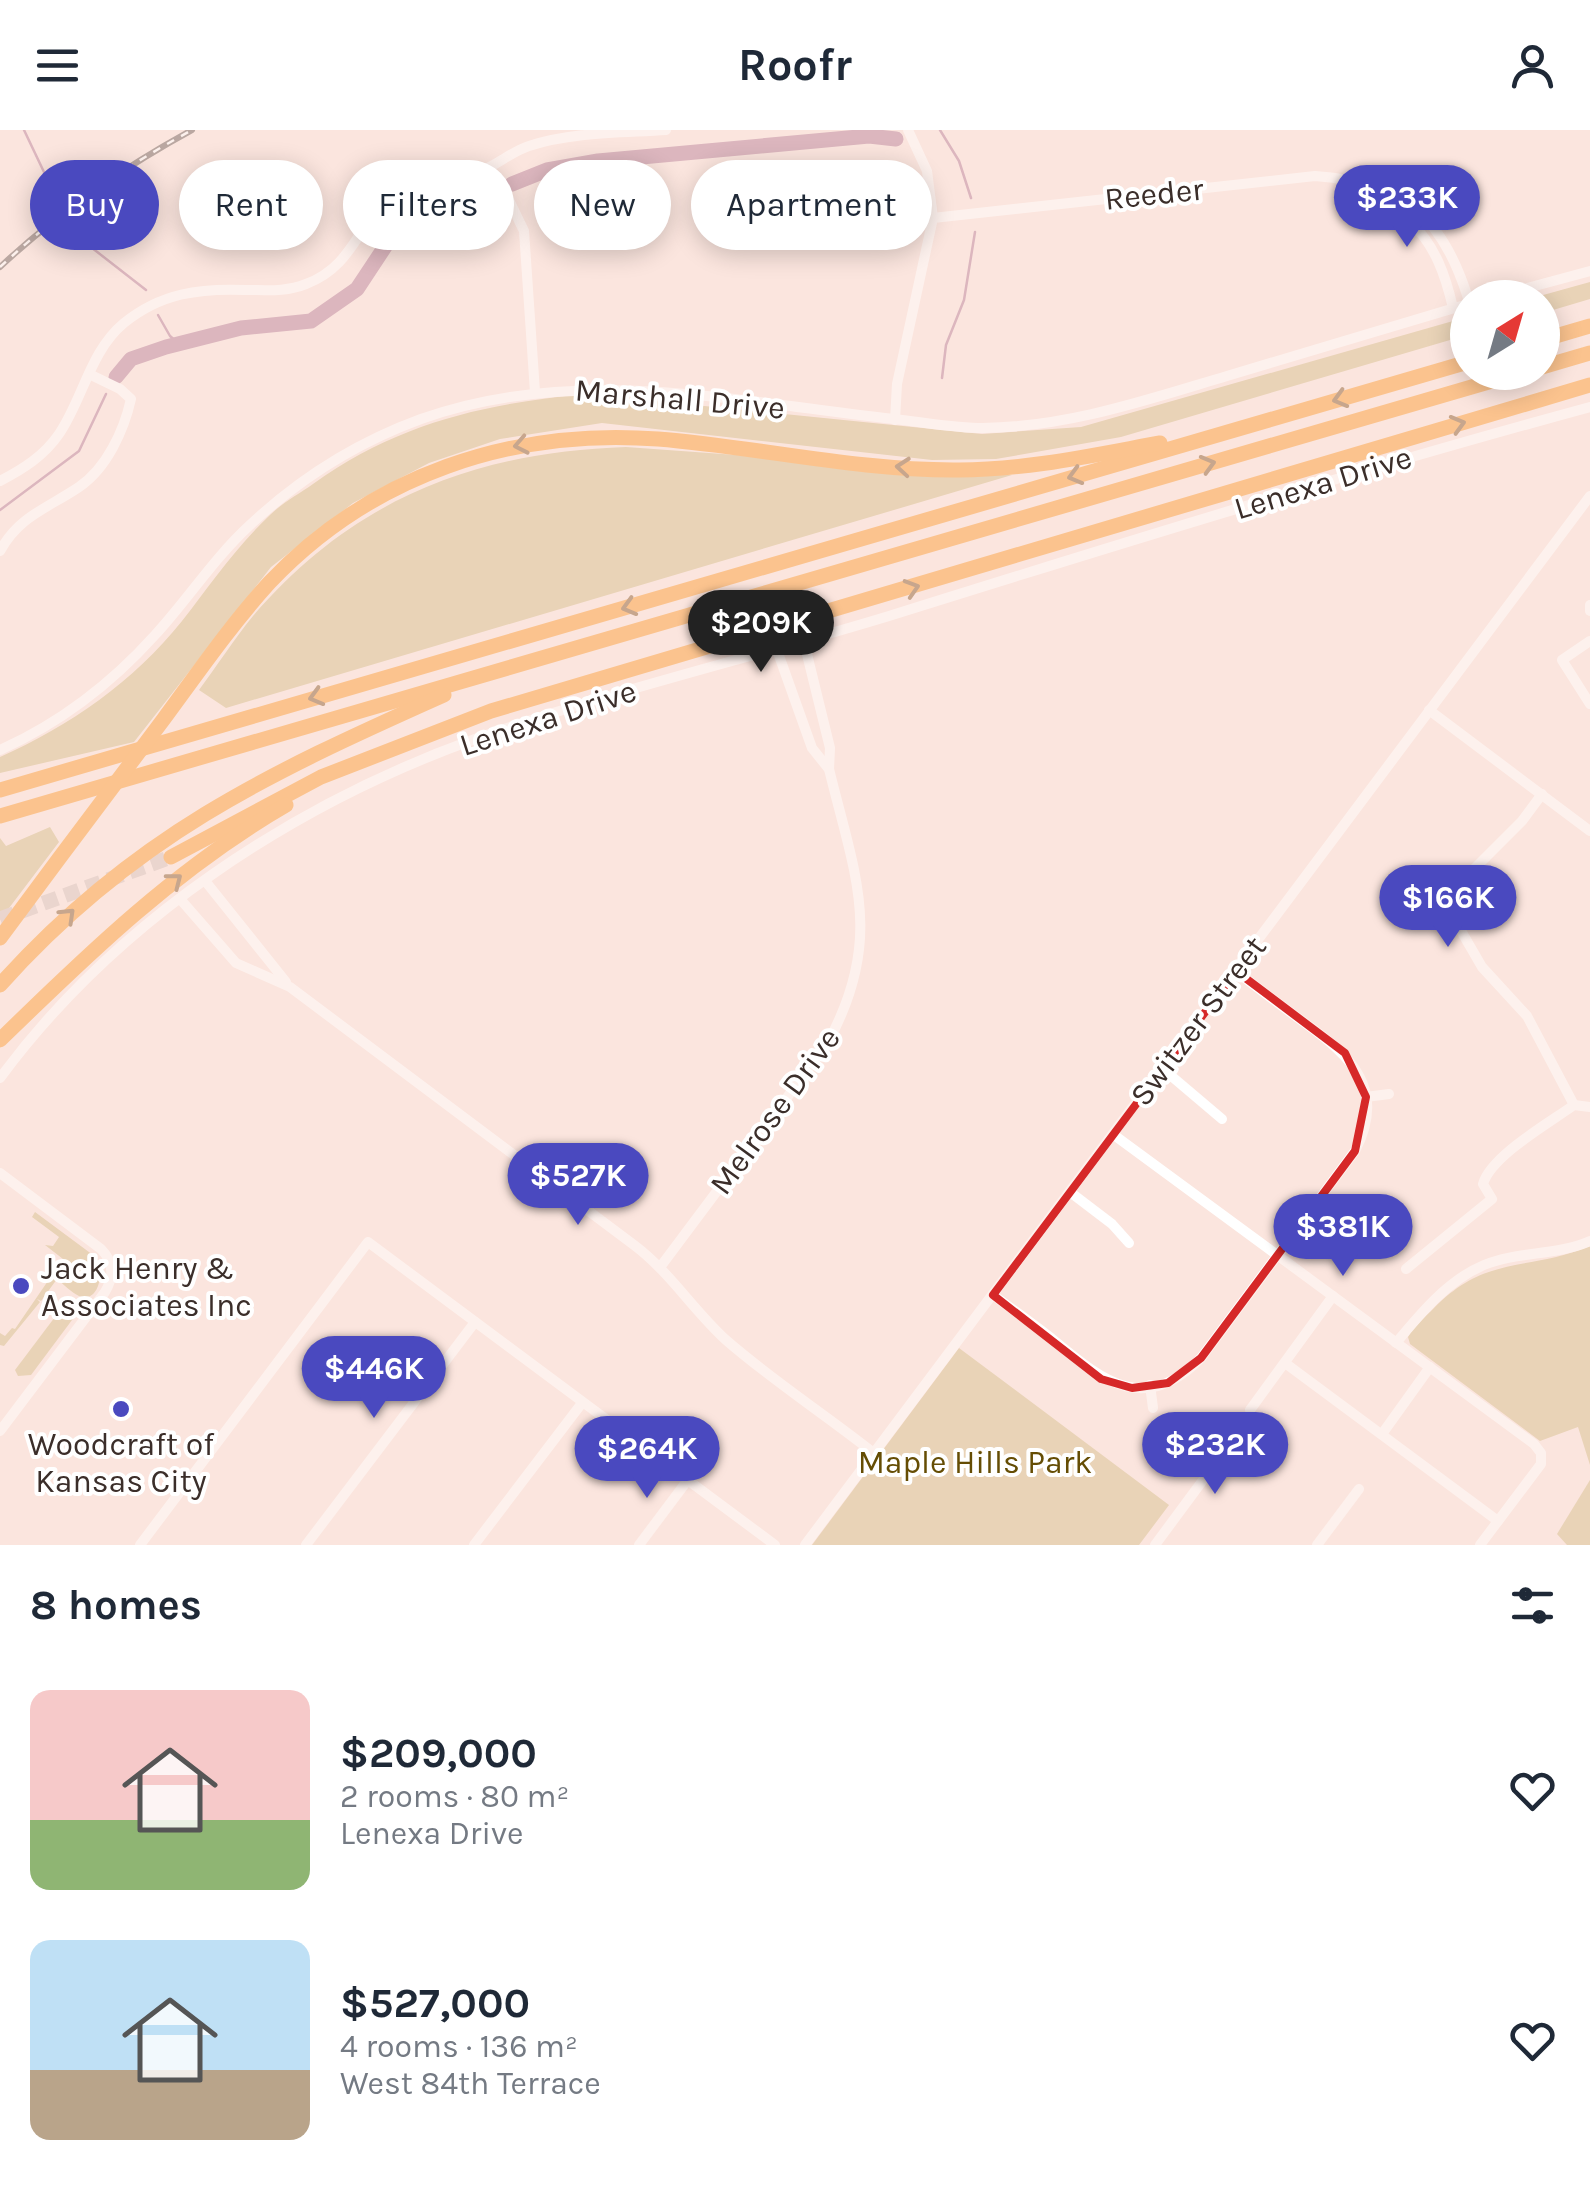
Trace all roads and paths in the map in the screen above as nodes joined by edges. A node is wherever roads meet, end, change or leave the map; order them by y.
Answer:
1 (666, 130) edge
2 (909, 130) edge
3 (498, 160) edge
4 (1374, 189) junction
5 (514, 210) edge
6 (933, 218) junction
7 (351, 250) edge
8 (1590, 271) edge
9 (1460, 280) edge
10 (1557, 280) edge
11 (1450, 298) edge
12 (1450, 309) edge
13 (1590, 326) edge
14 (1560, 335) edge
15 (1590, 353) edge
16 (1560, 362) edge
17 (1450, 367) edge
18 (89, 374) junction
19 (1590, 385) edge
20 (1461, 390) edge
21 (534, 392) junction
22 (1590, 407) edge
23 (894, 420) junction
24 (1236, 429) junction
25 (0, 482) edge
26 (1590, 496) edge
27 (0, 551) edge
28 (1590, 641) edge
29 (804, 642) junction
30 (778, 650) junction
31 (499, 670) junction
32 (1590, 704) edge
33 (1429, 710) junction
34 (417, 737) junction
35 (0, 750) edge
36 (829, 769) junction
37 (0, 790) edge
38 (1542, 794) junction
39 (0, 818) edge
40 (1590, 831) edge
41 (171, 856) tunnel mouth
42 (206, 882) junction
43 (181, 900) junction
44 (0, 938) edge
45 (1236, 972) junction
46 (0, 985) edge
47 (290, 987) junction
48 (0, 1040) edge
49 (1163, 1069) junction
50 (0, 1078) edge
51 (1390, 1094) dead end
52 (1366, 1097) junction
53 (1574, 1105) junction
54 (1590, 1107) edge
55 (1222, 1119) dead end
56 (1114, 1135) junction
57 (0, 1174) edge
58 (1070, 1192) junction
59 (1590, 1241) edge
60 (1129, 1243) dead end
61 (1277, 1255) junction
62 (661, 1266) junction
63 (1406, 1269) dead end
64 (993, 1295) junction
65 (1334, 1296) junction
66 (475, 1322) junction
67 (1396, 1343) junction
68 (1285, 1363) junction
69 (1430, 1368) junction
70 (1150, 1386) junction
71 (582, 1403) junction
72 (1153, 1408) dead end
73 (1250, 1410) dead end
74 (1244, 1426) dead end
75 (0, 1431) edge
76 (1382, 1434) junction
77 (875, 1454) junction
78 (687, 1481) junction
79 (1360, 1489) dead end
80 (1498, 1520) junction
81 (140, 1545) edge
82 (306, 1545) edge
83 (474, 1545) edge
84 (638, 1545) edge
85 (775, 1545) edge
86 (805, 1545) edge
87 (1155, 1545) edge
88 (1317, 1545) edge
89 (1480, 1545) edge

1 - 3 street
2 - 6 street
4 - 6 street, Reeder
4 - 9 street, Reeder
4 - 11 street, Reeder
5 - 21 street
6 - 23 street
7 - 18 street
8 - 10 street
12 - 23 street, Marshall Drive
13 - 14 highway
15 - 16 highway
17 -> 24 highway
18 - 25 street
18 - 27 street
34 -> 19 highway
31 -> 20 highway
21 - 23 street, Marshall Drive
21 - 35 street, Marshall Drive
22 - 29 street, Lenexa Drive
24 -> 37 highway
24 -> 44 highway
26 - 33 street, Switzer Street
28 - 32 street
29 - 30 street, Lenexa Drive
29 - 36 street, Melrose Drive
30 - 36 street, Melrose Drive
30 - 42 street, Lenexa Drive
31 - 39 highway
46 -> 31 highway
33 - 38 street
33 - 45 street, Switzer Street
34 - 41 highway
48 -> 34 highway
36 - 62 street, Melrose Drive
38 - 40 street
38 - 53 street
42 - 43 street, Lenexa Drive
42 - 47 street
43 - 47 street
43 - 50 street, Lenexa Drive
45 - 49 street, Switzer Street
45 - 52 street
47 - 62 street
49 - 55 street
49 - 56 street, Switzer Street
51 - 52 street
52 - 61 street
53 - 54 street
53 - 63 street
56 - 58 street, Switzer Street
56 - 61 street
57 - 75 street
58 - 60 street
58 - 64 street, Switzer Street
59 - 67 street
61 - 65 street
61 - 70 street
62 - 77 street
64 - 70 street
64 - 77 street, Switzer Street
65 - 67 street
65 - 68 street
66 - 71 street
66 - 81 street
66 - 82 street
67 - 69 street
68 - 73 street
68 - 76 street
69 - 76 street
69 - 80 street
70 - 72 street
71 - 78 street
71 - 83 street
74 - 87 street
76 - 80 street
77 - 86 street, Switzer Street
78 - 84 street
78 - 85 street
79 - 88 street
80 - 89 street

